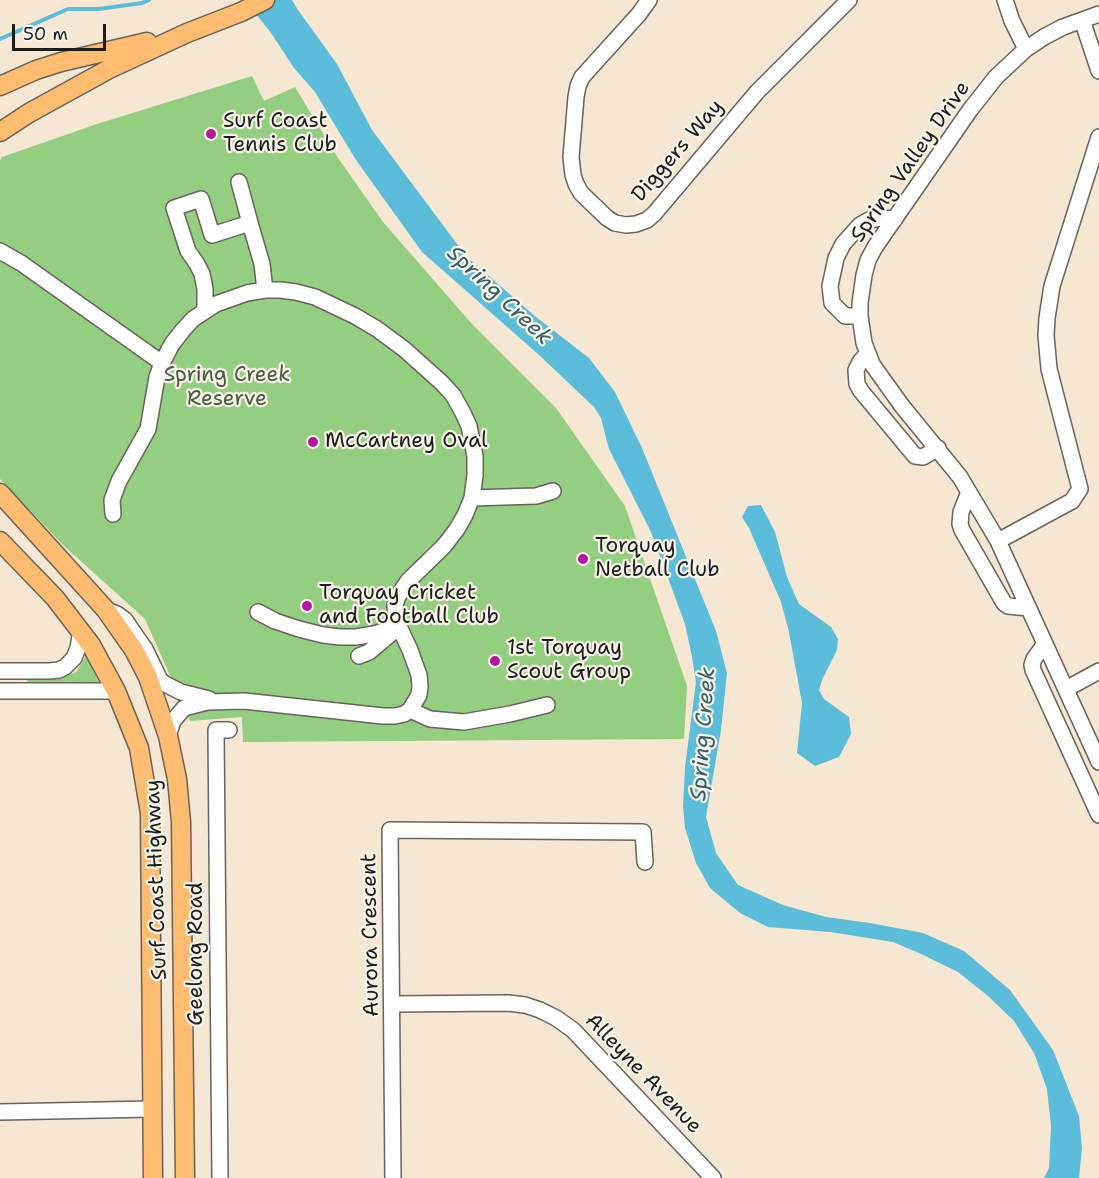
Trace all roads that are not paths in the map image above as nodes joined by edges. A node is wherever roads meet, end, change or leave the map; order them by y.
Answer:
1 (265, 0) edge
2 (649, 0) edge
3 (849, 0) edge
4 (1005, 0) edge
5 (1099, 14) edge
6 (1082, 20) junction
7 (187, 33) junction
8 (1026, 49) junction
9 (1099, 71) edge
10 (0, 86) edge
11 (0, 132) edge
12 (1099, 137) edge
13 (238, 182) dead end
14 (895, 219) junction
15 (250, 223) junction
16 (0, 251) edge
17 (265, 290) junction
18 (205, 310) junction
19 (860, 316) junction
20 (867, 354) junction
21 (162, 363) junction
22 (938, 448) junction
23 (553, 491) dead end
24 (969, 492) junction
25 (0, 493) edge
26 (472, 498) junction
27 (113, 514) dead end
28 (0, 541) edge
29 (998, 541) junction
30 (1028, 608) junction
31 (106, 610) junction
32 (258, 612) dead end
33 (398, 627) junction
34 (81, 630) junction
35 (1044, 645) junction
36 (358, 656) dead end
37 (7, 671) edge
38 (1099, 671) edge
39 (1066, 689) junction
40 (0, 691) edge
41 (18, 691) junction
42 (116, 692) junction
43 (221, 701) junction
44 (547, 705) dead end
45 (410, 710) junction
46 (217, 730) dead end
47 (168, 736) junction
48 (1099, 762) edge
49 (1099, 815) edge
50 (645, 862) dead end
51 (392, 1004) junction
52 (184, 1107) junction
53 (152, 1109) junction
54 (0, 1112) edge
55 (153, 1178) edge
56 (185, 1178) edge
57 (220, 1178) edge
58 (393, 1178) edge
59 (713, 1178) edge

1 - 7 main road
2 - 3 street, Diggers Way
4 - 8 street
5 - 6 street, Spring Valley Drive
6 - 8 street, Spring Valley Drive
6 - 9 street
7 - 10 main road
7 - 11 main road
8 - 14 street, Spring Valley Drive
12 - 29 street
13 - 15 street
14 - 19 street, Spring Valley Drive
14 - 19 street
15 - 17 street
15 - 18 street
16 - 21 street
17 - 18 street
17 - 26 street
18 - 21 street
19 - 20 street, Spring Valley Drive
20 - 22 street, Spring Valley Drive
20 - 22 street
21 - 27 street
22 - 24 street, Spring Valley Drive
23 - 26 street
24 - 29 street, Spring Valley Drive
24 - 30 street
25 - 31 main road, Surf Coast Highway
26 - 33 street
28 - 34 main road, Surf Coast Highway
29 - 30 street, Spring Valley Drive
30 - 35 street, Spring Valley Drive
31 - 43 street
31 - 47 main road, Surf Coast Highway
32 - 33 street
33 - 36 street
33 - 45 street
34 - 37 street
34 - 42 main road, Surf Coast Highway
35 - 39 street, Spring Valley Drive
35 - 49 street
37 - 41 street
38 - 39 street
39 - 48 street, Spring Valley Drive
40 - 41 street
41 - 42 street
42 - 53 main road, Surf Coast Highway
43 - 45 street
43 - 47 street
44 - 45 street
46 - 57 street, Geelong Road
47 - 52 main road, Surf Coast Highway
50 - 51 street, Aurora Crescent
51 - 58 street, Aurora Crescent
51 - 59 street, Alleyne Avenue
52 - 53 main road
52 - 56 main road, Surf Coast Highway
53 - 54 street
53 - 55 main road, Surf Coast Highway

